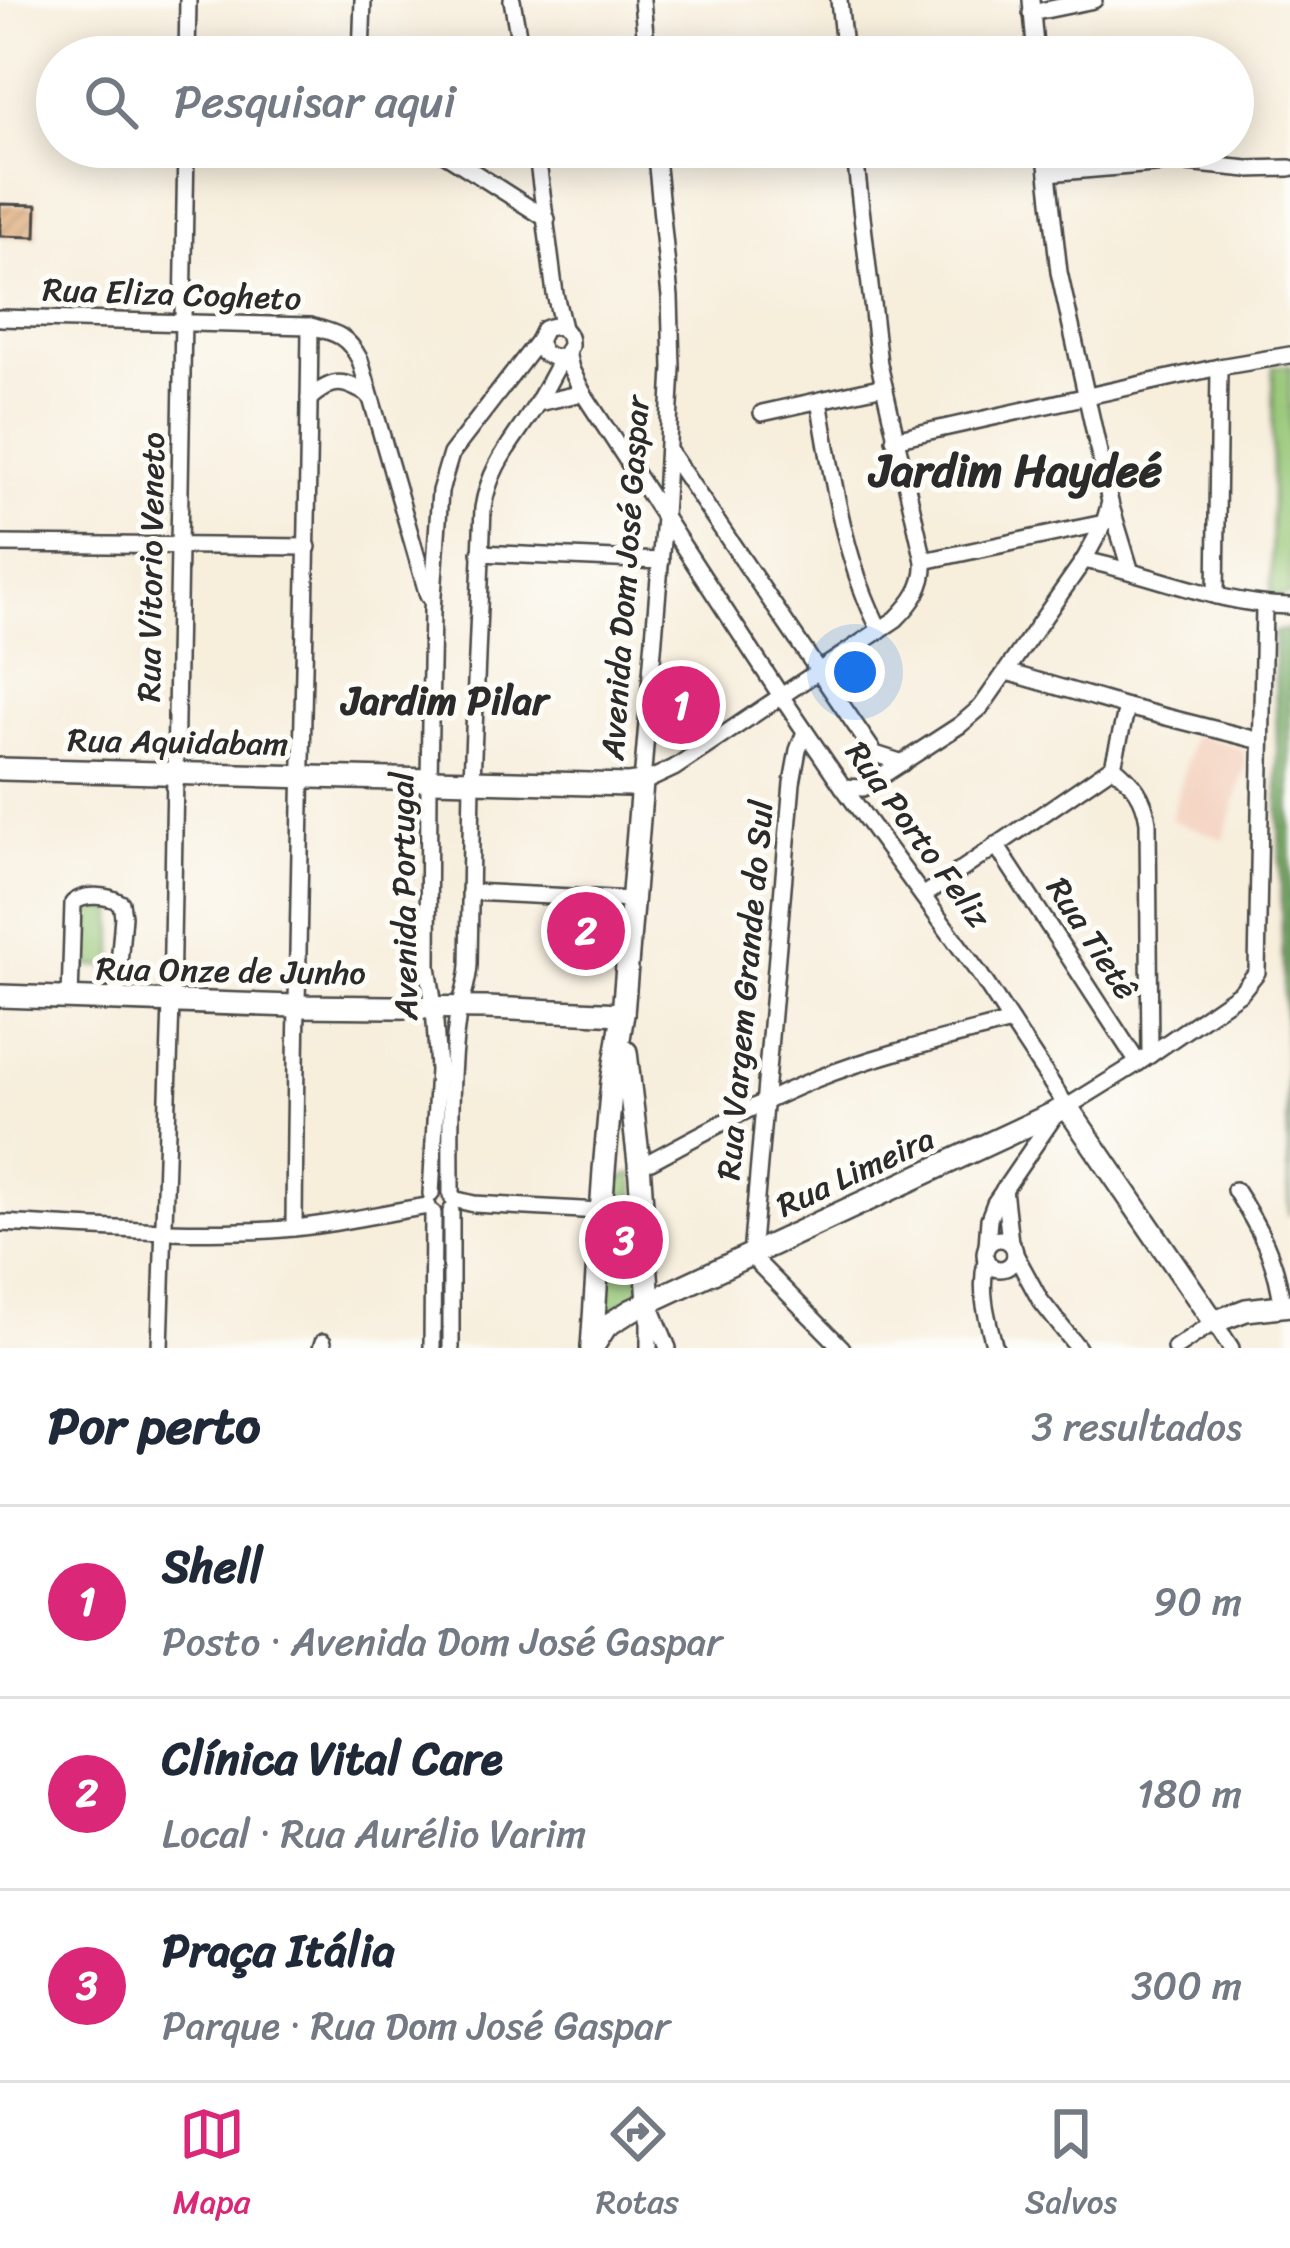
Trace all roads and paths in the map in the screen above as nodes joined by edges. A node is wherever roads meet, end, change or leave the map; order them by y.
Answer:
1 (188, 0) edge
2 (363, 0) edge
3 (512, 0) edge
4 (642, 0) edge
5 (839, 0) edge
6 (1094, 0) edge
7 (1031, 7) edge
8 (188, 36) edge
9 (362, 36) edge
10 (518, 36) edge
11 (645, 36) edge
12 (843, 36) edge
13 (186, 168) edge
14 (467, 168) edge
15 (539, 168) edge
16 (657, 168) edge
17 (856, 168) edge
18 (1048, 168) edge
19 (1107, 168) edge
20 (1237, 168) edge
21 (1290, 168) edge
22 (1048, 173) junction
23 (547, 219) junction
24 (554, 294) junction
25 (0, 318) edge
26 (184, 322) junction
27 (310, 326) junction
28 (563, 328) junction
29 (541, 335) junction
30 (564, 354) junction
31 (1290, 355) edge
32 (1220, 367) junction
33 (884, 386) junction
34 (583, 393) junction
35 (1085, 395) junction
36 (370, 396) junction
37 (309, 398) junction
38 (818, 400) junction
39 (538, 403) junction
40 (762, 413) dead end
41 (894, 439) junction
42 (668, 450) junction
43 (1110, 502) junction
44 (664, 517) junction
45 (1104, 523) junction
46 (412, 536) junction
47 (0, 544) edge
48 (436, 545) junction
49 (181, 546) junction
50 (308, 547) junction
51 (480, 553) junction
52 (1084, 560) junction
53 (661, 561) junction
54 (923, 561) junction
55 (1130, 569) junction
56 (1216, 596) junction
57 (1264, 606) junction
58 (1290, 607) edge
59 (432, 611) junction
60 (880, 630) junction
61 (820, 670) junction
62 (1007, 672) junction
63 (781, 696) junction
64 (1127, 707) junction
65 (805, 732) junction
66 (1261, 741) junction
67 (875, 754) junction
68 (903, 763) junction
69 (1113, 766) junction
70 (0, 769) edge
71 (176, 775) junction
72 (303, 777) junction
73 (429, 779) junction
74 (472, 780) junction
75 (642, 783) junction
76 (867, 786) junction
77 (843, 787) junction
78 (863, 815) junction
79 (996, 845) junction
80 (470, 892) junction
81 (923, 896) junction
82 (633, 900) junction
83 (0, 996) edge
84 (70, 999) junction
85 (116, 1000) junction
86 (171, 1003) junction
87 (296, 1006) junction
88 (434, 1007) junction
89 (460, 1007) junction
90 (623, 1014) junction
91 (1011, 1022) junction
92 (1144, 1059) junction
93 (765, 1101) junction
94 (1062, 1110) junction
95 (639, 1163) junction
96 (604, 1170) junction
97 (1004, 1189) junction
98 (1235, 1190) dead end
99 (452, 1203) junction
100 (431, 1204) junction
101 (600, 1210) junction
102 (0, 1223) edge
103 (294, 1228) junction
104 (164, 1230) junction
105 (1013, 1248) junction
106 (752, 1256) junction
107 (994, 1261) junction
108 (1029, 1280) junction
109 (649, 1302) junction
110 (1286, 1305) edge
111 (600, 1320) junction
112 (1214, 1322) junction
113 (160, 1348) edge
114 (432, 1348) edge
115 (451, 1348) edge
116 (592, 1348) edge
117 (649, 1348) edge
118 (668, 1348) edge
119 (842, 1348) edge
120 (995, 1348) edge
121 (1078, 1348) edge
122 (1175, 1348) edge
123 (1231, 1348) edge

1 - 8 street
2 - 9 street
3 - 10 street
4 - 11 street
5 - 12 street
6 - 7 street
13 - 26 street, Rua Vitorio Veneto
14 - 23 street
15 - 23 street, Avenida Portugal
16 - 42 street, Avenida Dom José Gaspar
17 - 33 street
18 - 22 street
19 - 22 street
20 - 21 street
22 - 35 street
23 - 24 street, Avenida Portugal
24 - 28 street, Avenida Portugal
24 - 29 street, Avenida Portugal
25 - 26 street, Rua Eliza Cogheto
26 - 27 street, Rua Eliza Cogheto
26 - 49 street, Rua Vitorio Veneto
27 - 36 street, Rua Eliza Cogheto
27 - 37 street
28 - 29 street
28 - 30 street
29 - 30 street
29 - 48 street, Avenida Portugal
30 - 34 street, Rua Porto Feliz
30 - 39 street, Avenida Portugal
31 - 32 street
32 - 35 street
32 - 56 street
33 - 38 street
33 - 41 street
34 - 39 street
34 - 44 street, Rua Porto Feliz
35 - 41 street
35 - 43 street
36 - 37 street
36 - 46 street, Rua Eliza Cogheto
37 - 50 street
38 - 40 street
38 - 60 street
39 - 51 street, Avenida Portugal
41 - 54 street
42 - 44 street, Avenida Dom José Gaspar
42 - 61 street
43 - 45 street
43 - 55 street
44 - 53 street, Avenida Dom José Gaspar
44 - 63 street, Rua Porto Feliz
45 - 52 street
45 - 54 street
46 - 48 street
46 - 59 street, Rua Eliza Cogheto
47 - 49 street
48 - 59 street, Avenida Portugal
49 - 50 street
49 - 71 street, Rua Vitorio Veneto
50 - 72 street
51 - 53 street
51 - 74 street, Avenida Portugal
52 - 55 street
52 - 62 street
53 - 75 street, Avenida Dom José Gaspar
54 - 60 street
55 - 56 street
56 - 57 street
57 - 58 street
57 - 66 street
59 - 73 street, Avenida Portugal
60 - 61 street
61 - 63 street
61 - 67 street
62 - 64 street
62 - 68 street
63 - 65 street, Rua Porto Feliz
63 - 75 street
64 - 66 street
64 - 69 street
65 - 77 street, Rua Porto Feliz
65 - 93 street, Rua Vargem Grande do Sul
66 - 92 street, Rua Limeira
67 - 68 street
67 - 76 street
68 - 76 street
69 - 79 street
69 - 92 street
70 - 71 main road, Rua Aquidabam
71 - 72 main road, Rua Aquidabam
71 - 86 street, Rua Vitorio Veneto
72 - 73 main road, Rua Aquidabam
72 - 87 street
73 - 74 main road, Rua Aquidabam
73 - 88 street, Avenida Portugal
74 - 75 main road, Rua Aquidabam
74 - 80 street, Avenida Portugal
75 - 82 main road, Avenida Dom José Gaspar
76 - 77 street
76 - 78 street
77 - 78 street, Rua Porto Feliz
78 - 81 street, Rua Porto Feliz
79 - 81 street
79 - 92 street, Rua Tietê
80 - 82 street
80 - 89 street, Avenida Portugal
81 - 91 street, Rua Porto Feliz
82 - 90 main road, Avenida Dom José Gaspar
83 - 84 main road, Rua Onze de Junho
84 - 85 main road, Rua Onze de Junho
84 - 85 street
85 - 86 main road, Rua Onze de Junho
86 - 87 main road, Rua Onze de Junho
86 - 104 street, Rua Vitorio Veneto
87 - 88 main road, Rua Onze de Junho
87 - 103 street
88 - 89 main road, Rua Onze de Junho
88 - 100 street, Avenida Portugal
89 - 90 main road, Rua Onze de Junho
89 - 99 street, Avenida Portugal
90 - 95 main road
90 - 96 main road
91 - 93 street
91 - 94 street, Rua Porto Feliz
92 - 94 street, Rua Limeira
93 - 95 street
93 - 106 street, Rua Vargem Grande do Sul
94 - 97 street
94 - 106 main road, Rua Limeira
94 - 112 main road, Rua Porto Feliz
95 - 96 main road
95 - 109 main road
96 - 101 main road
97 - 105 street
97 - 107 street
98 - 110 street
99 - 100 street
99 - 101 street
99 - 115 street, Avenida Portugal
100 - 103 street
100 - 114 street, Avenida Portugal
101 - 111 main road
102 - 104 street
103 - 104 street
104 - 113 street, Rua Vitorio Veneto
105 - 107 street
105 - 107 street
105 - 108 street
106 - 109 main road, Rua Limeira
106 - 119 street
107 - 108 street
107 - 120 street
108 - 121 street
109 - 111 main road, Rua Limeira
109 - 117 street
109 - 118 street
110 - 112 main road
111 - 116 main road
112 - 122 street
112 - 123 street, Rua Porto Feliz

